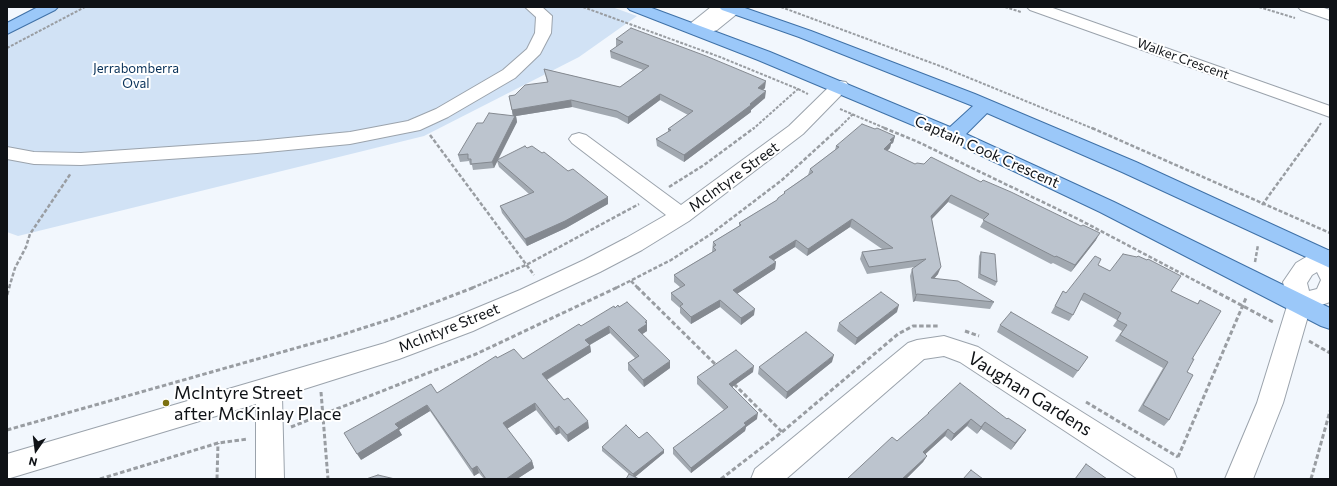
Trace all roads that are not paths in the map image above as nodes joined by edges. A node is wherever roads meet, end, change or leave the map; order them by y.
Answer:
1 (28, 7) edge
2 (50, 7) edge
3 (533, 7) edge
4 (635, 7) edge
5 (728, 7) edge
6 (1035, 7) edge
7 (1306, 7) edge
8 (1330, 15) edge
9 (7, 17) edge
10 (7, 29) edge
11 (699, 31) junction
12 (840, 86) junction
13 (977, 102) junction
14 (1326, 116) edge
15 (947, 132) junction
16 (579, 138) dead end
17 (7, 153) edge
18 (680, 216) junction
19 (1328, 264) edge
20 (1330, 286) edge
21 (1300, 303) junction
22 (1330, 319) edge
23 (269, 389) junction
24 (7, 467) edge
25 (1169, 471) edge
26 (270, 479) edge
27 (765, 479) edge
28 (1239, 479) edge

1 - 9 main road
2 - 10 main road
3 - 17 street
4 - 11 main road, Captain Cook Crescent
5 - 11 street
5 - 13 main road
6 - 14 street, Walker Crescent
7 - 8 street
11 - 12 main road, Captain Cook Crescent
12 - 15 main road, Captain Cook Crescent
12 - 18 street, McIntyre Street
13 - 15 main road
13 - 19 main road
15 - 21 main road, Captain Cook Crescent
16 - 18 street
18 - 23 street, McIntyre Street
19 - 21 street
20 - 21 street
21 - 22 main road, Captain Cook Crescent
21 - 28 street
23 - 24 street, McIntyre Street
23 - 26 street
25 - 27 street, Vaughan Gardens

